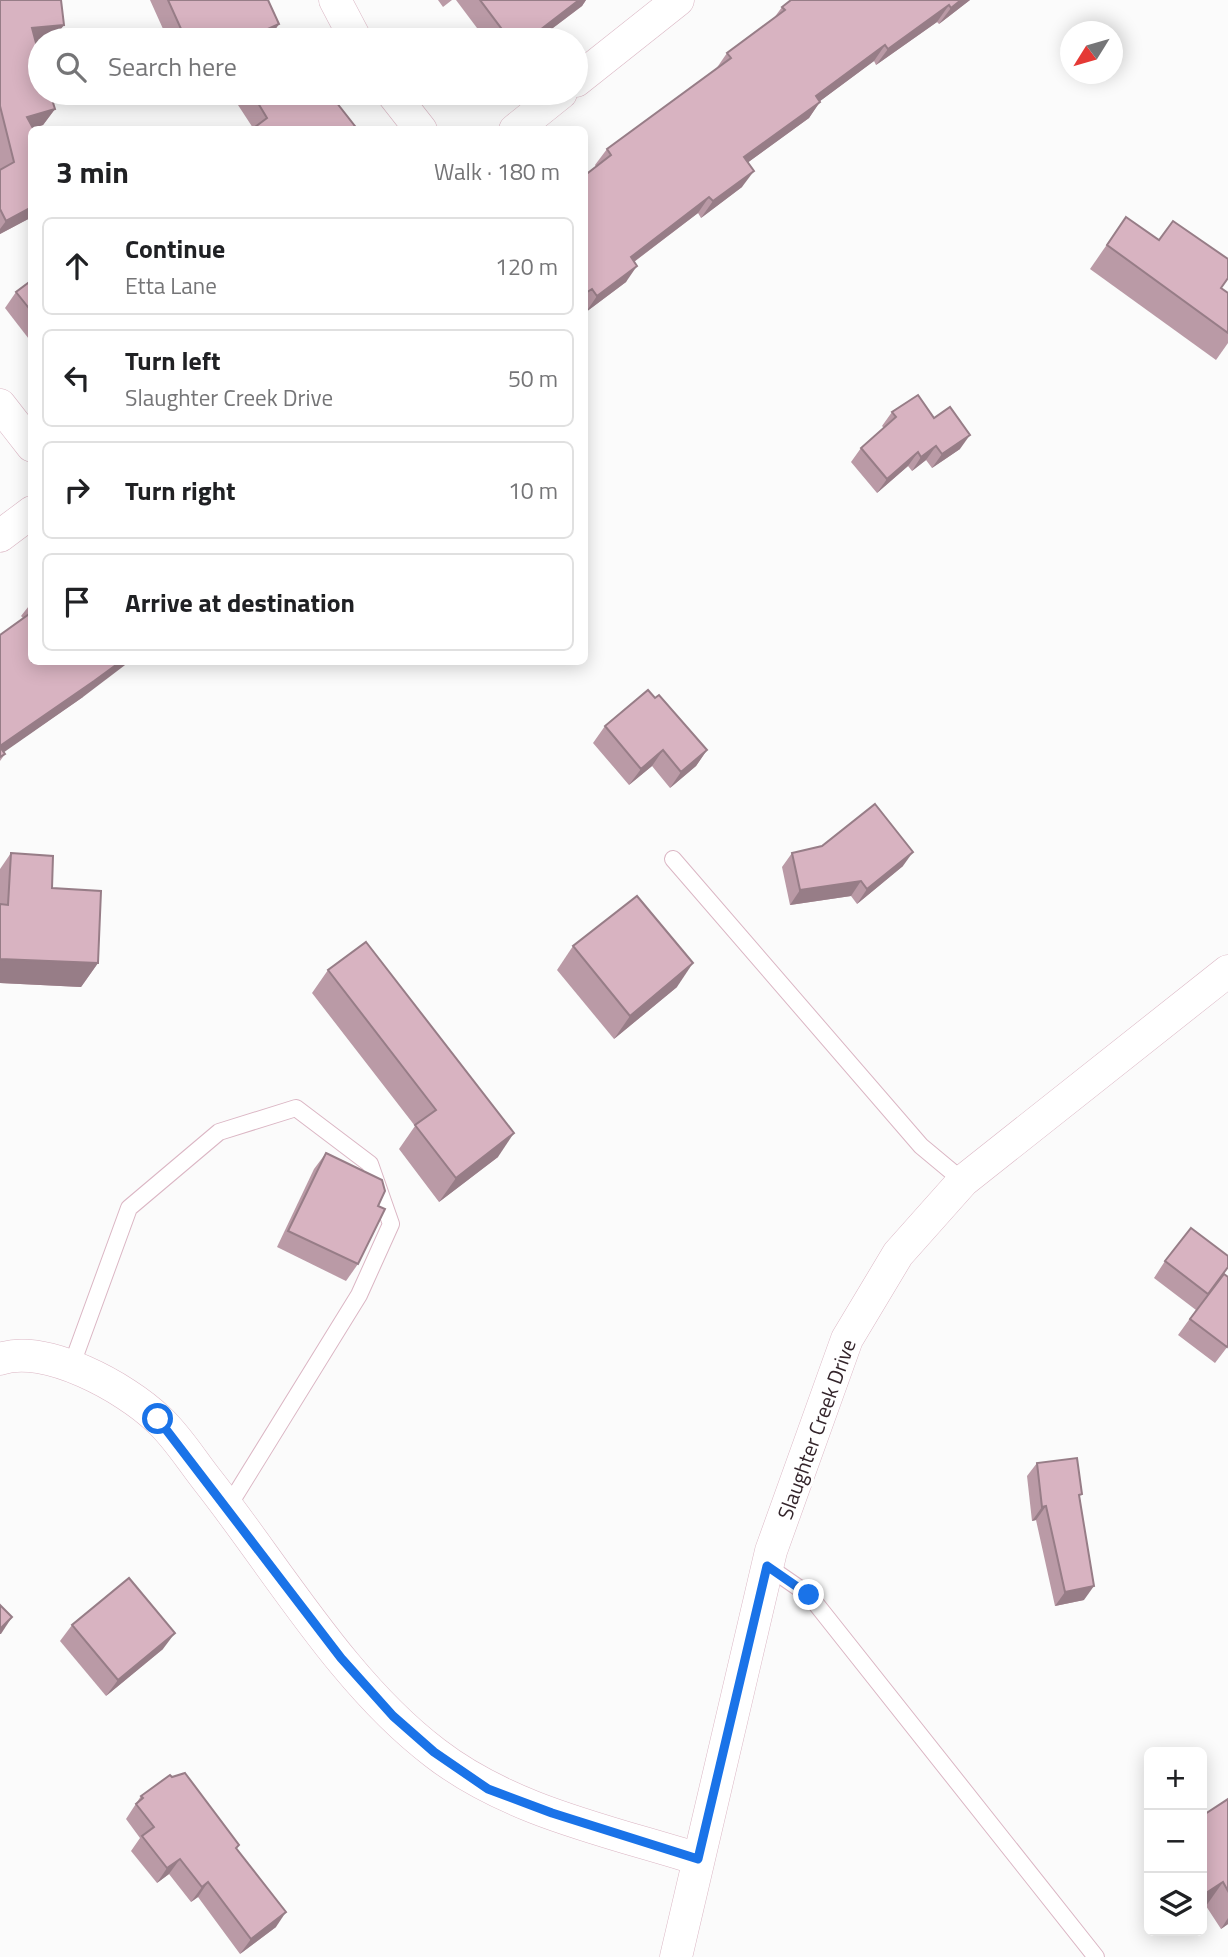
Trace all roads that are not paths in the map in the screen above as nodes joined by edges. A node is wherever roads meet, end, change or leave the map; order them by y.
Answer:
1 (335, 0) edge
2 (678, 0) edge
3 (350, 28) edge
4 (588, 71) edge
5 (401, 105) edge
6 (546, 105) edge
7 (418, 126) edge
8 (520, 126) edge
9 (0, 405) edge
10 (28, 441) edge
11 (28, 515) edge
12 (0, 536) edge
13 (673, 859) dead end
14 (1228, 971) edge
15 (963, 1181) junction
16 (0, 1359) edge
17 (71, 1367) junction
18 (228, 1507) junction
19 (767, 1566) junction
20 (698, 1859) junction
21 (676, 1957) edge
22 (1096, 1957) edge

1 - 3 street
2 - 4 street
5 - 7 street
6 - 8 street
9 - 10 street
11 - 12 street
13 - 15 lane
14 - 15 street, Slaughter Creek Drive
15 - 19 street, Slaughter Creek Drive
16 - 17 street
17 - 18 street
17 - 18 lane
18 - 20 street
19 - 20 street, Slaughter Creek Drive
19 - 22 lane
20 - 21 street, Slaughter Creek Drive

